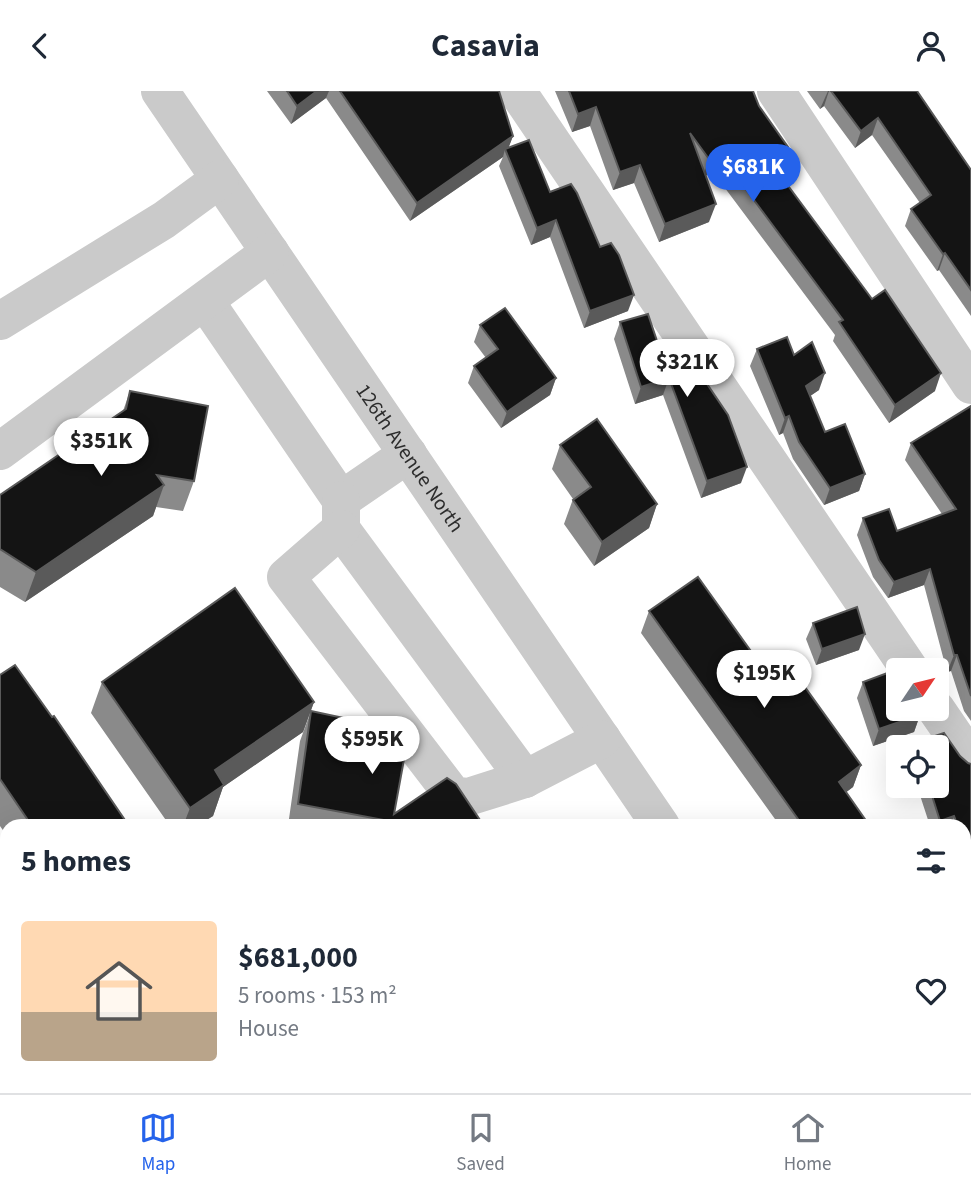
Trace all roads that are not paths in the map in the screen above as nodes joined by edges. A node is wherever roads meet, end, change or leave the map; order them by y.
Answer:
1 (160, 91) edge
2 (517, 91) edge
3 (776, 91) edge
4 (220, 179) junction
5 (270, 252) junction
6 (205, 301) junction
7 (0, 321) edge
8 (971, 385) edge
9 (0, 451) edge
10 (408, 454) junction
11 (341, 514) junction
12 (902, 658) edge
13 (944, 721) edge
14 (602, 739) junction
15 (971, 760) edge
16 (525, 779) junction
17 (656, 819) edge

1 - 4 street, 126th Avenue North
2 - 12 street
3 - 8 street
4 - 5 street, 126th Avenue North
4 - 7 street
5 - 6 street
5 - 10 street, 126th Avenue North
6 - 9 street
6 - 11 street
10 - 11 street
10 - 14 street, 126th Avenue North
11 - 16 street
11 - 16 street
13 - 15 street
14 - 16 street
14 - 17 street, 126th Avenue North

